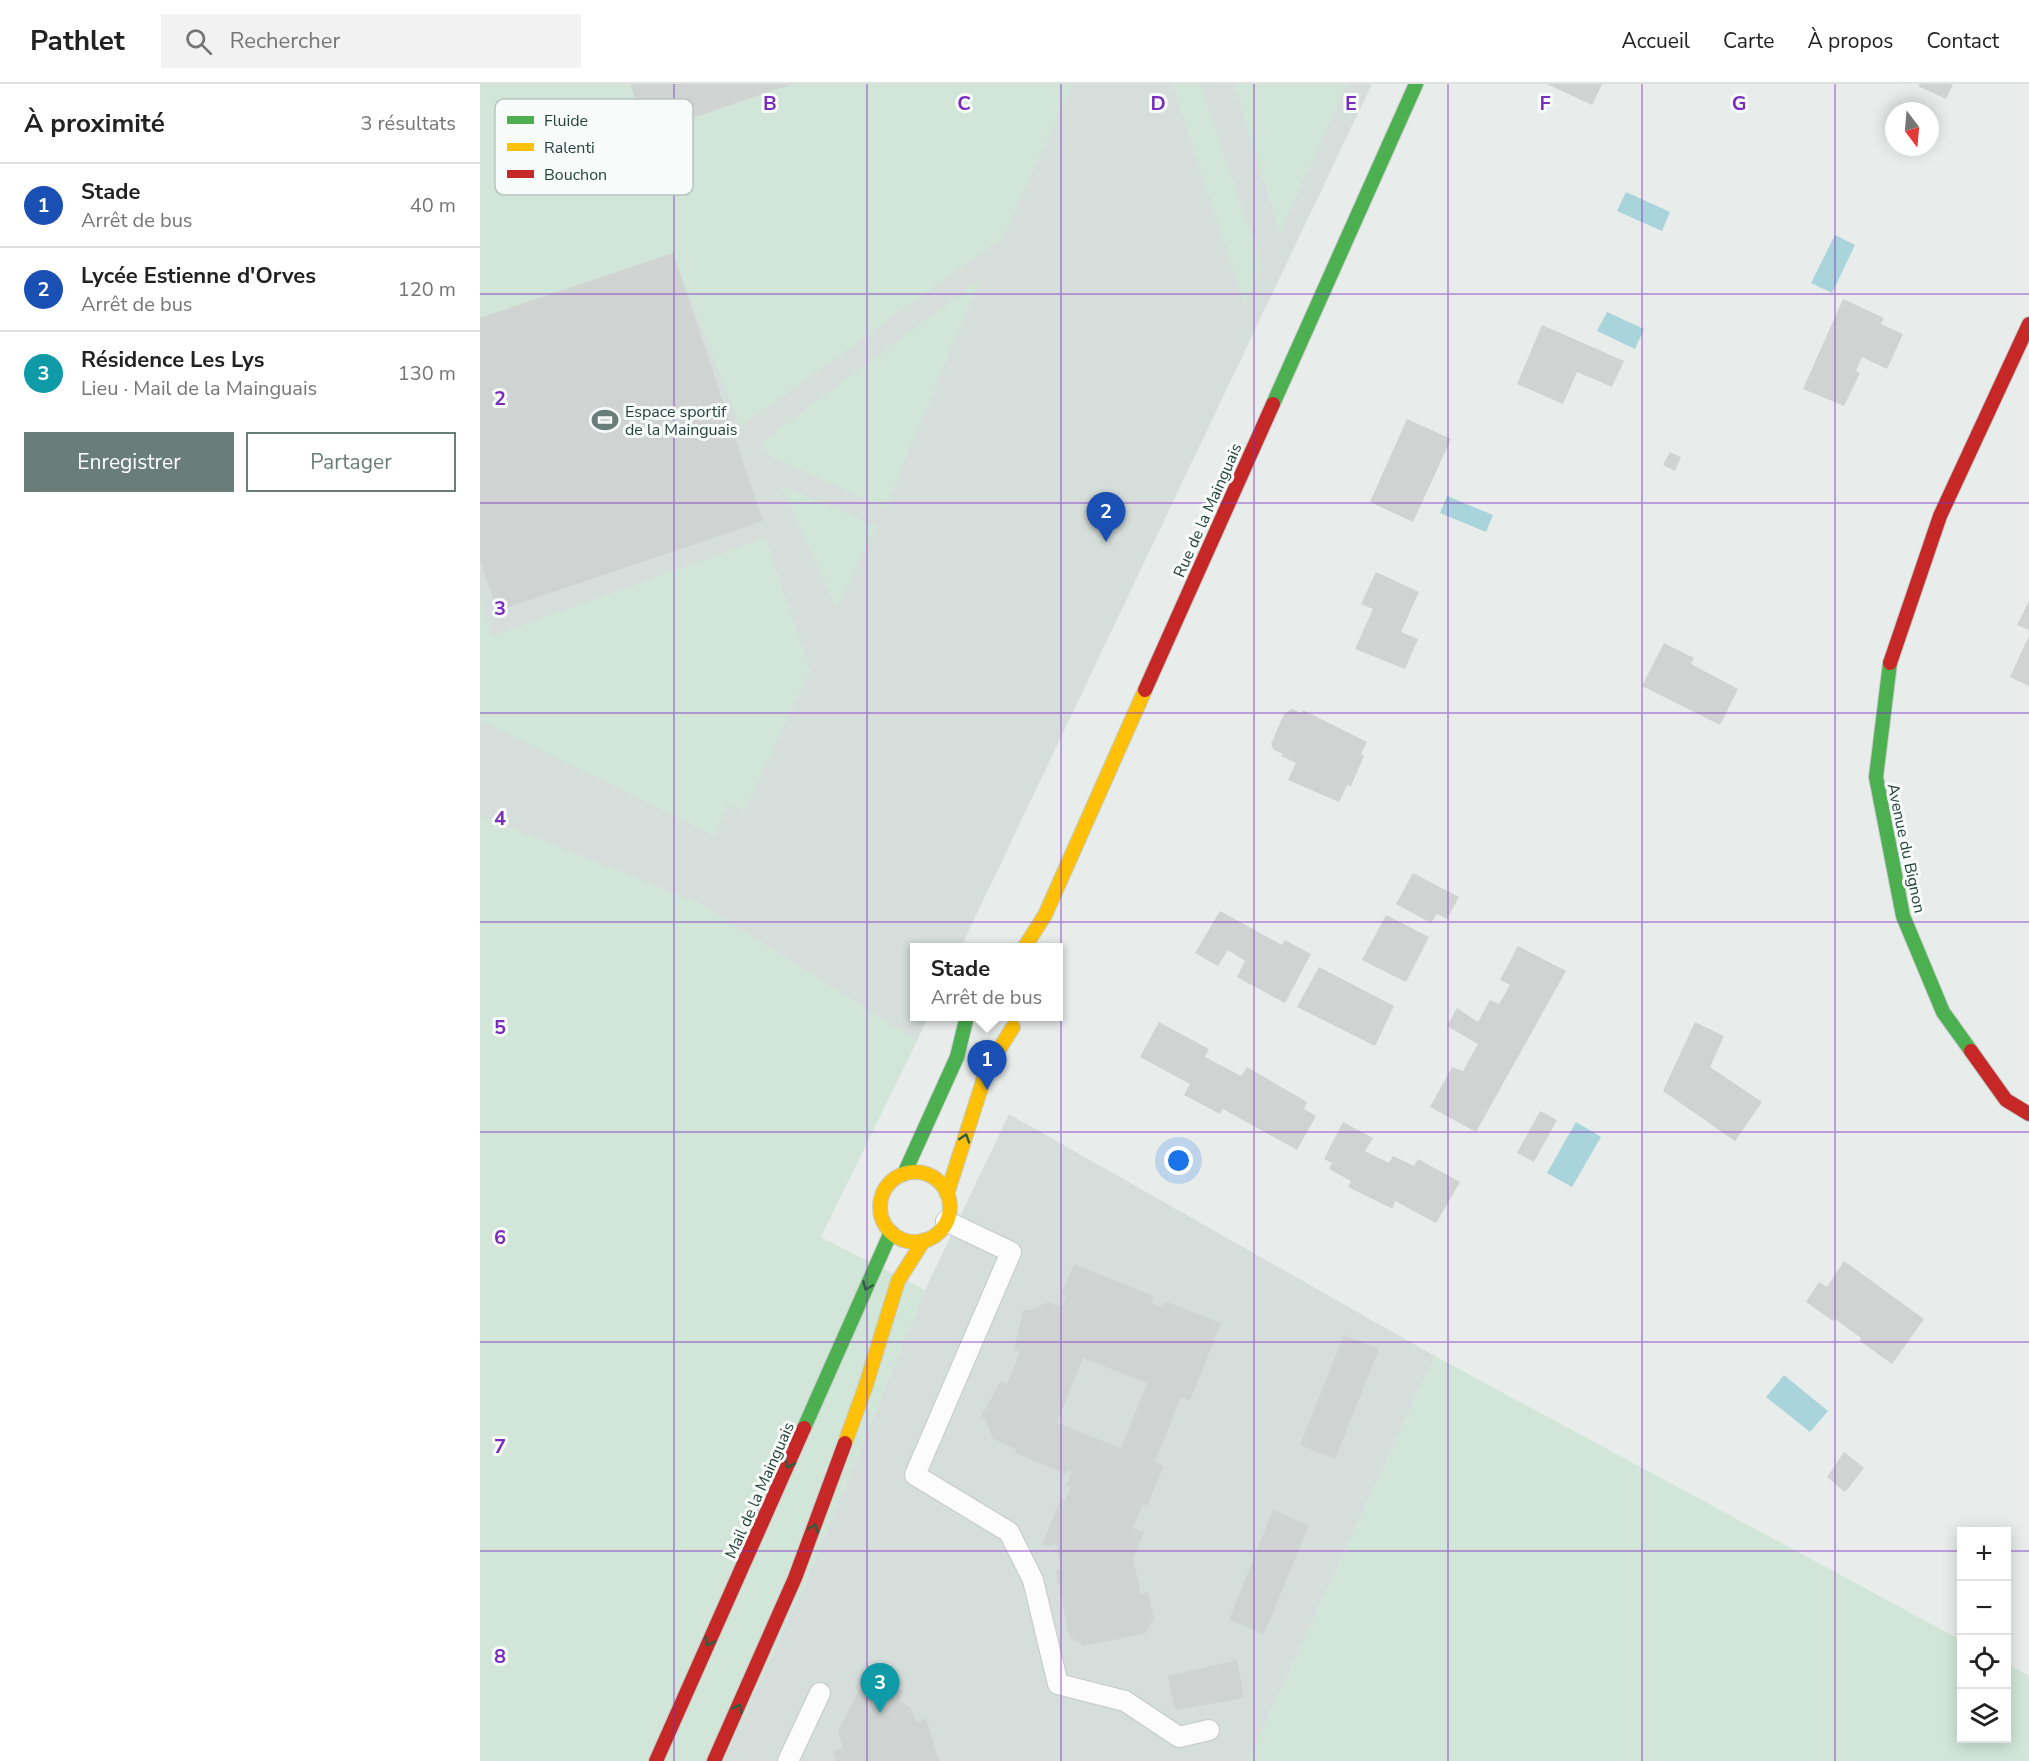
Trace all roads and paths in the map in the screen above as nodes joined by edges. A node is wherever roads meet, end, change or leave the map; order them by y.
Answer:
1 (1416, 84) edge
2 (2029, 324) edge
3 (1027, 943) edge
4 (965, 1021) edge
5 (1022, 1021) edge
6 (983, 1022) edge
7 (1013, 1027) junction
8 (2029, 1114) edge
9 (904, 1174) junction
10 (947, 1194) junction
11 (946, 1221) junction
12 (891, 1232) junction
13 (924, 1240) junction
14 (820, 1693) dead end
15 (1209, 1730) dead end
16 (656, 1761) edge
17 (714, 1761) edge
18 (788, 1761) edge

1 - 3 street, Rue de la Mainguais
2 - 8 street, Avenue du Bignon
4 - 9 street
5 - 7 street
6 - 7 street
10 -> 7 street
9 - 10 street
9 - 12 street
10 - 11 street
11 - 13 street
11 - 15 lane
12 - 13 street
12 -> 16 street, Mail de la Mainguais
17 -> 13 street
14 - 18 lane

